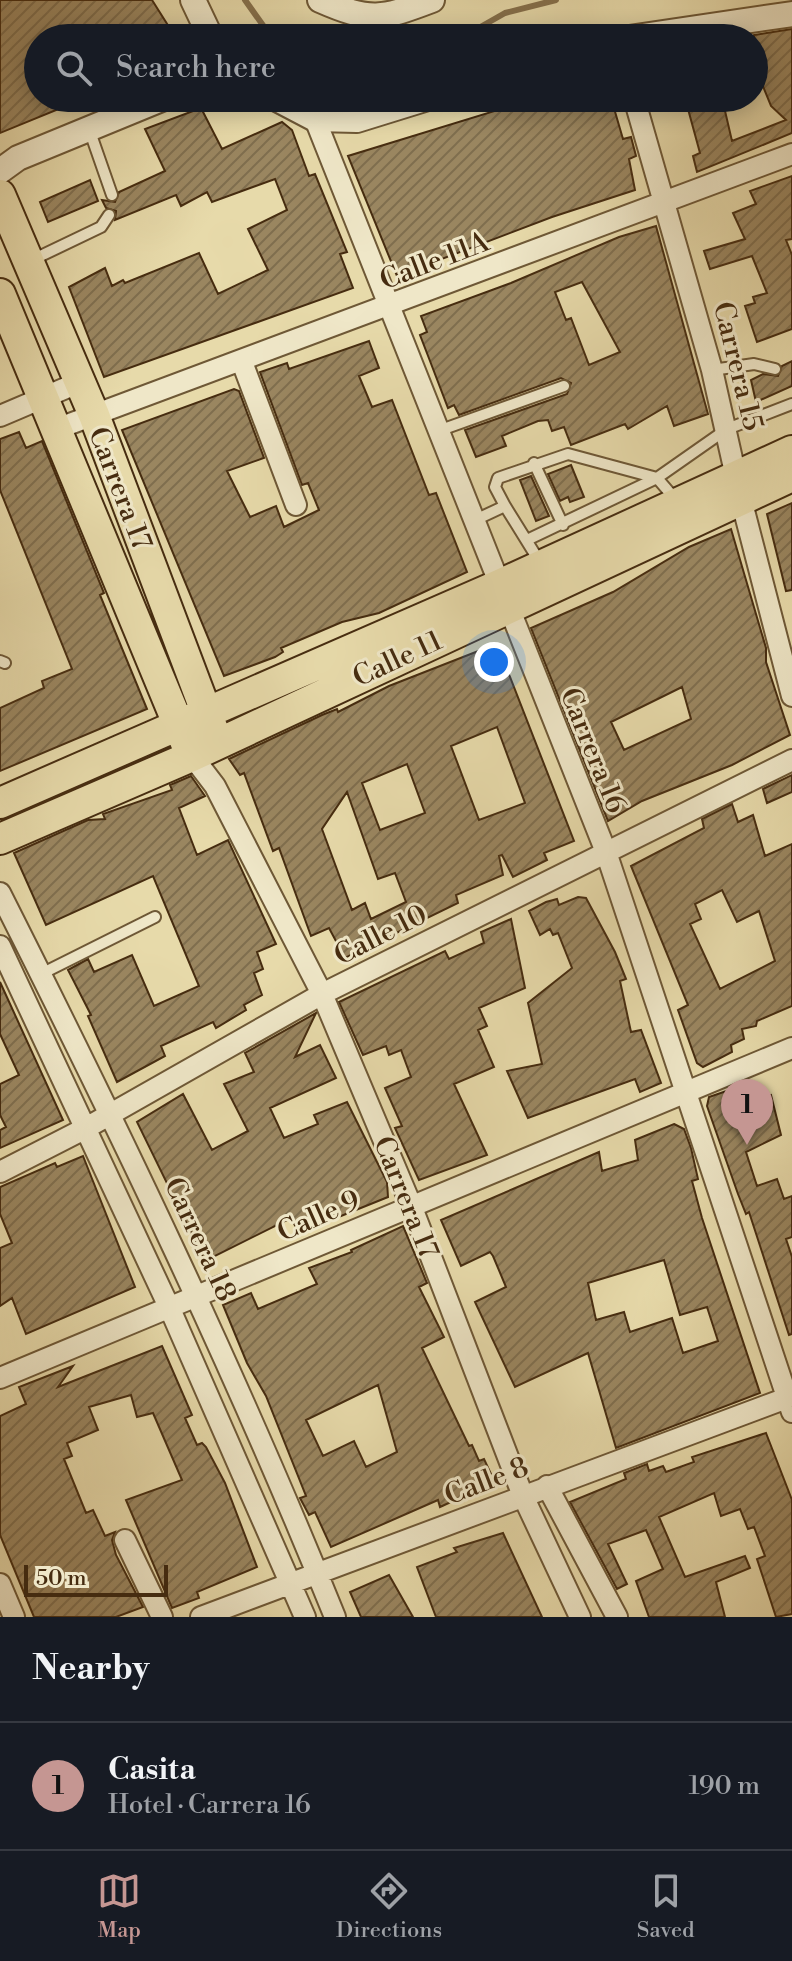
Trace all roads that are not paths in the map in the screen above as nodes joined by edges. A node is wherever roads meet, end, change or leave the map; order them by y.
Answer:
1 (193, 0) edge
2 (320, 0) edge
3 (432, 0) edge
4 (792, 14) edge
5 (204, 24) edge
6 (724, 24) edge
7 (130, 112) edge
8 (302, 112) edge
9 (383, 112) edge
10 (638, 112) edge
11 (315, 119) junction
12 (89, 129) junction
13 (792, 154) edge
14 (6, 162) edge
15 (0, 195) edge
16 (112, 195) dead end
17 (666, 203) junction
18 (109, 215) dead end
19 (29, 262) junction
20 (0, 294) edge
21 (387, 307) junction
22 (242, 362) junction
23 (775, 369) dead end
24 (712, 370) junction
25 (80, 382) junction
26 (564, 386) dead end
27 (44, 398) junction
28 (792, 404) edge
29 (94, 415) junction
30 (0, 416) edge
31 (59, 428) junction
32 (727, 429) junction
33 (437, 431) junction
34 (792, 451) edge
35 (534, 463) junction
36 (792, 476) edge
37 (657, 478) junction
38 (739, 488) junction
39 (680, 504) junction
40 (296, 505) dead end
41 (505, 506) junction
42 (472, 521) junction
43 (563, 525) junction
44 (534, 553) junction
45 (501, 596) junction
46 (792, 696) edge
47 (205, 712) junction
48 (177, 724) junction
49 (206, 749) junction
50 (792, 760) edge
51 (215, 786) junction
52 (0, 803) edge
53 (0, 839) edge
54 (606, 852) junction
55 (0, 893) edge
56 (155, 917) dead end
57 (0, 946) edge
58 (41, 974) junction
59 (322, 994) junction
60 (792, 1048) edge
61 (685, 1091) junction
62 (111, 1113) junction
63 (86, 1128) junction
64 (0, 1172) edge
65 (411, 1205) junction
66 (198, 1297) junction
67 (170, 1309) junction
68 (0, 1378) edge
69 (790, 1402) edge
70 (547, 1486) junction
71 (523, 1496) junction
72 (125, 1540) dead end
73 (318, 1574) junction
74 (0, 1584) edge
75 (290, 1585) junction
76 (14, 1617) edge
77 (162, 1617) edge
78 (201, 1617) edge
79 (305, 1617) edge
80 (335, 1617) edge
81 (580, 1617) edge
82 (617, 1617) edge

1 - 5 street
2 - 3 street
4 - 6 street
7 - 12 street
8 - 11 street
9 - 11 street
10 - 17 street, Carrera 15
11 - 21 street, Carrera 16
12 - 14 street
12 - 16 lane
13 - 17 street, Calle 11A
15 - 19 main road, Carrera 17
17 - 21 street, Calle 11A
17 - 24 street, Carrera 15
18 - 19 lane
19 - 25 main road, Carrera 17
20 - 27 main road, Carrera 17
21 - 22 street, Calle 11A
21 - 33 street, Carrera 16
22 - 29 street, Calle 11A
22 - 40 street
23 - 24 lane
24 - 32 street, Carrera 15
25 - 27 street
25 - 29 main road, Carrera 17
26 - 33 lane
27 - 30 street
27 - 31 main road, Carrera 17
28 - 32 lane
29 - 31 street, Calle 11A
29 - 47 main road, Carrera 17
31 - 48 main road, Carrera 17
32 - 37 lane
32 - 38 street, Carrera 15
33 - 42 street, Carrera 16
34 - 38 main road, Calle 11
35 - 37 lane
35 - 41 lane
35 - 43 lane
36 - 38 main road, Calle 11
37 - 39 lane
37 - 43 lane
38 - 39 main road, Calle 11
38 - 45 main road, Calle 11
38 - 46 street, Carrera 15
39 - 44 main road, Calle 11
41 - 42 lane
41 - 44 lane
42 - 45 street, Carrera 16
43 - 44 lane
44 - 45 main road, Calle 11
45 - 47 main road, Calle 11
45 - 49 main road, Calle 11
45 - 54 street, Carrera 16
47 - 48 main road, Calle 11
47 - 49 main road, Carrera 17
48 - 49 main road, Carrera 17
48 - 52 main road, Calle 11
49 - 51 street, Carrera 17
49 - 51 street, Carrera 17
49 - 53 main road, Calle 11
50 - 54 street, Calle 10
51 - 59 street, Carrera 17
54 - 59 street, Calle 10
54 - 61 street, Carrera 16
55 - 58 street, Carrera 18
56 - 58 lane
57 - 63 street, Carrera 18
58 - 62 street, Carrera 18
59 - 62 street, Calle 10
59 - 65 street, Carrera 17
60 - 61 street, Calle 9
61 - 65 street, Calle 9
61 - 69 street, Carrera 16
62 - 63 street, Calle 10
62 - 66 street, Carrera 18
63 - 64 street, Calle 10
63 - 67 street, Carrera 18
65 - 66 street, Calle 9
65 - 71 street, Carrera 17
66 - 67 street, Calle 9
66 - 73 street, Carrera 18
67 - 68 street, Calle 9
67 - 75 street, Carrera 18
69 - 70 street, Calle 8
70 - 71 street, Calle 8
70 - 82 street
71 - 73 street, Calle 8
71 - 81 street, Carrera 17
72 - 77 street
73 - 75 street, Calle 8
73 - 80 street, Carrera 18
74 - 76 street
75 - 78 street, Calle 8
75 - 79 street, Carrera 18

